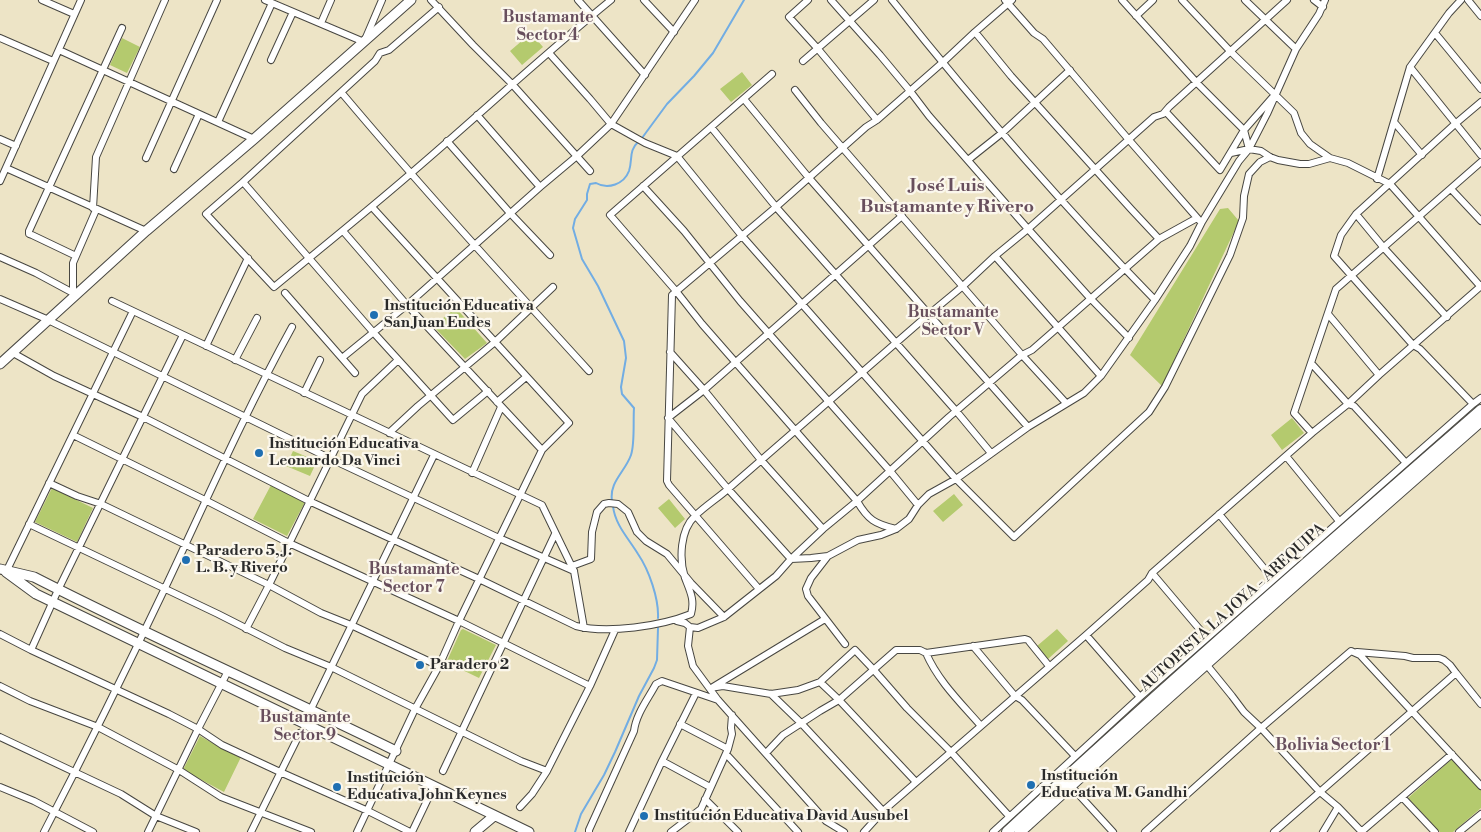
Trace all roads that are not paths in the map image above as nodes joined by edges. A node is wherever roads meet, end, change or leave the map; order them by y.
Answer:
1 (42, 0) edge
2 (81, 0) edge
3 (166, 0) edge
4 (216, 0) edge
5 (265, 0) edge
6 (331, 0) edge
7 (382, 0) edge
8 (411, 0) edge
9 (431, 0) edge
10 (578, 0) edge
11 (611, 0) edge
12 (644, 0) edge
13 (695, 0) edge
14 (808, 0) edge
15 (831, 0) edge
16 (874, 0) edge
17 (892, 0) edge
18 (1122, 0) edge
19 (1153, 0) edge
20 (1182, 0) edge
21 (1245, 0) edge
22 (1287, 0) edge
23 (1314, 0) edge
24 (1461, 0) edge
25 (1468, 0) edge
26 (1008, 1) edge
27 (272, 3) junction
28 (1324, 3) edge
29 (439, 8) junction
30 (293, 12) junction
31 (74, 14) junction
32 (592, 16) junction
33 (1136, 16) junction
34 (1481, 16) edge
35 (1266, 20) junction
36 (850, 22) junction
37 (321, 23) junction
38 (122, 28) dead end
39 (674, 32) junction
40 (975, 32) junction
41 (1435, 33) junction
42 (0, 38) edge
43 (364, 42) junction
44 (818, 49) junction
45 (1296, 49) junction
46 (59, 50) junction
47 (1231, 52) junction
48 (549, 53) junction
49 (271, 60) dead end
50 (53, 61) junction
51 (803, 61) dead end
52 (942, 63) junction
53 (1410, 67) junction
54 (103, 68) junction
55 (1070, 70) junction
56 (772, 74) dead end
57 (645, 75) junction
58 (129, 81) junction
59 (1197, 83) junction
60 (512, 84) junction
61 (1481, 88) edge
62 (794, 90) dead end
63 (910, 91) junction
64 (341, 92) junction
65 (1274, 95) junction
66 (744, 99) junction
67 (171, 101) junction
68 (1035, 102) junction
69 (1481, 102) edge
70 (1166, 112) junction
71 (199, 114) junction
72 (477, 115) junction
73 (877, 120) junction
74 (218, 122) junction
75 (1394, 122) junction
76 (611, 124) junction
77 (1455, 124) junction
78 (711, 127) junction
79 (1244, 130) junction
80 (1002, 133) junction
81 (0, 139) edge
82 (254, 139) junction
83 (1129, 140) junction
84 (447, 141) junction
85 (16, 146) junction
86 (844, 148) junction
87 (1249, 149) junction
88 (1231, 153) junction
89 (1422, 155) junction
90 (1481, 155) edge
91 (577, 156) junction
92 (677, 156) junction
93 (1270, 157) junction
94 (146, 158) dead end
95 (1330, 158) junction
96 (968, 160) junction
97 (1481, 162) edge
98 (6, 168) junction
99 (174, 170) dead end
100 (1095, 170) junction
101 (590, 171) dead end
102 (410, 174) junction
103 (809, 178) junction
104 (1377, 178) junction
105 (0, 181) edge
106 (243, 182) junction
107 (1390, 184) junction
108 (643, 186) junction
109 (540, 187) junction
110 (49, 188) junction
111 (1451, 189) junction
112 (1061, 199) junction
113 (372, 206) junction
114 (776, 207) junction
115 (94, 209) junction
116 (510, 213) junction
117 (1356, 214) junction
118 (902, 216) junction
119 (1418, 217) junction
120 (1200, 220) junction
121 (1481, 221) edge
122 (1028, 229) junction
123 (146, 231) junction
124 (343, 231) junction
125 (742, 236) junction
126 (1159, 239) junction
127 (474, 246) junction
128 (869, 246) junction
129 (1384, 248) junction
130 (550, 255) dead end
131 (76, 256) junction
132 (996, 256) junction
133 (0, 257) edge
134 (248, 258) junction
135 (309, 258) junction
136 (710, 262) junction
137 (1124, 268) junction
138 (836, 275) junction
139 (1351, 276) junction
140 (437, 278) junction
141 (964, 286) junction
142 (1481, 286) edge
143 (554, 287) dead end
144 (676, 291) junction
145 (74, 293) junction
146 (285, 293) dead end
147 (1090, 298) junction
148 (0, 299) edge
149 (1156, 300) junction
150 (112, 301) dead end
151 (802, 304) junction
152 (407, 305) junction
153 (531, 308) junction
154 (133, 311) junction
155 (1328, 314) junction
156 (928, 315) junction
157 (1447, 317) junction
158 (257, 318) dead end
159 (49, 321) junction
160 (292, 327) dead end
161 (1058, 327) junction
162 (373, 332) junction
163 (768, 333) junction
164 (183, 334) junction
165 (1129, 338) junction
166 (495, 342) junction
167 (896, 344) junction
168 (1413, 345) junction
169 (206, 346) junction
170 (670, 352) junction
171 (13, 353) junction
172 (112, 353) junction
173 (1022, 356) junction
174 (342, 358) junction
175 (235, 360) junction
176 (320, 360) dead end
177 (398, 360) junction
178 (735, 362) junction
179 (1311, 363) junction
180 (0, 364) edge
181 (464, 368) junction
182 (588, 371) dead end
183 (862, 372) junction
184 (355, 373) dead end
185 (266, 374) junction
186 (1379, 375) junction
187 (162, 376) junction
188 (1101, 376) junction
189 (526, 377) junction
190 (989, 384) junction
191 (704, 390) junction
192 (488, 391) junction
193 (93, 393) junction
194 (304, 393) junction
195 (430, 396) junction
196 (829, 402) junction
197 (1066, 404) junction
198 (1348, 404) junction
199 (1479, 404) edge
200 (499, 405) junction
201 (957, 412) junction
202 (351, 415) junction
203 (143, 417) junction
204 (245, 417) junction
205 (668, 418) junction
206 (1481, 421) edge
207 (1028, 427) junction
208 (795, 431) junction
209 (388, 433) junction
210 (1312, 434) junction
211 (73, 435) junction
212 (923, 441) junction
213 (542, 450) junction
214 (991, 453) junction
215 (434, 455) junction
216 (1286, 456) junction
217 (226, 459) junction
218 (330, 459) junction
219 (122, 460) junction
220 (761, 460) junction
221 (1406, 463) junction
222 (890, 471) junction
223 (472, 473) junction
224 (956, 480) junction
225 (49, 483) junction
226 (728, 489) junction
227 (519, 496) junction
228 (414, 498) junction
229 (206, 500) junction
230 (310, 500) junction
231 (857, 501) junction
232 (101, 504) junction
233 (918, 505) junction
234 (1219, 514) junction
235 (695, 516) junction
236 (1339, 521) junction
237 (29, 524) junction
238 (824, 529) junction
239 (896, 529) junction
240 (555, 534) junction
241 (499, 538) junction
242 (393, 539) junction
243 (289, 543) junction
244 (184, 545) junction
245 (79, 548) junction
246 (828, 556) junction
247 (543, 558) junction
248 (791, 559) junction
249 (573, 569) junction
250 (3, 570) edge
251 (683, 571) junction
252 (1152, 573) junction
253 (479, 579) junction
254 (1274, 579) junction
255 (373, 581) junction
256 (269, 586) junction
257 (164, 589) junction
258 (759, 589) junction
259 (58, 590) junction
260 (523, 601) junction
261 (53, 602) junction
262 (724, 617) junction
263 (825, 619) junction
264 (459, 620) junction
265 (676, 620) junction
266 (351, 625) junction
267 (690, 627) junction
268 (584, 628) junction
269 (246, 629) junction
270 (615, 630) junction
271 (144, 631) junction
272 (0, 634) edge
273 (1086, 635) junction
274 (1208, 638) junction
275 (138, 643) junction
276 (504, 643) junction
277 (846, 644) dead end
278 (973, 646) junction
279 (31, 650) junction
280 (1355, 652) junction
281 (926, 653) junction
282 (1206, 664) junction
283 (439, 666) junction
284 (1049, 666) junction
285 (331, 667) junction
286 (873, 670) junction
287 (228, 671) junction
288 (1456, 672) junction
289 (820, 682) junction
290 (222, 684) junction
291 (0, 686) edge
292 (590, 686) junction
293 (710, 688) junction
294 (116, 689) junction
295 (696, 693) junction
296 (771, 694) junction
297 (1015, 696) junction
298 (1140, 697) junction
299 (718, 700) junction
300 (839, 700) junction
301 (1481, 704) edge
302 (311, 709) junction
303 (415, 709) junction
304 (1412, 711) junction
305 (732, 715) junction
306 (802, 723) junction
307 (680, 724) junction
308 (981, 726) junction
309 (98, 728) junction
310 (1261, 728) junction
311 (198, 729) junction
312 (461, 731) junction
313 (300, 733) dead end
314 (0, 736) edge
315 (396, 751) junction
316 (727, 751) junction
317 (951, 752) junction
318 (766, 753) junction
319 (1452, 754) junction
320 (1075, 756) junction
321 (662, 761) junction
322 (390, 764) junction
323 (179, 770) junction
324 (443, 771) dead end
325 (547, 771) junction
326 (75, 772) junction
327 (280, 772) junction
328 (916, 782) junction
329 (434, 786) junction
330 (1070, 786) junction
331 (1481, 786) edge
332 (0, 787) edge
333 (710, 787) junction
334 (1320, 792) junction
335 (1402, 797) junction
336 (705, 799) junction
337 (520, 807) dead end
338 (1338, 807) junction
339 (55, 811) junction
340 (368, 811) junction
341 (883, 811) junction
342 (261, 812) junction
343 (1481, 814) edge
344 (156, 816) junction
345 (494, 816) junction
346 (1009, 816) junction
347 (674, 831) edge
348 (44, 832) edge
349 (93, 832) edge
350 (148, 832) edge
351 (196, 832) edge
352 (250, 832) edge
353 (311, 832) edge
354 (357, 832) edge
355 (411, 832) edge
356 (475, 832) edge
357 (529, 832) edge
358 (589, 832) edge
359 (629, 832) edge
360 (738, 832) edge
361 (798, 832) edge
362 (844, 832) edge
363 (864, 832) edge
364 (993, 832) edge
365 (1007, 832) edge
366 (1020, 832) edge
367 (1113, 832) edge
368 (1145, 832) edge
369 (1274, 832) edge
370 (1323, 832) edge
371 (1362, 832) edge
372 (1435, 832) edge
373 (1459, 832) edge

1 - 31 street
2 - 31 street
3 - 58 street
4 - 67 street
5 - 27 street
6 - 37 street
7 - 43 street
8 - 43 street
9 - 29 street
10 - 32 street
11 - 32 street
12 - 39 street
13 - 39 street
14 - 44 street
15 - 36 street
16 - 36 street
17 - 52 street
18 - 33 street
19 - 33 street
20 - 47 street
21 - 35 street
22 - 35 street
23 - 28 street
24 - 41 street
25 - 34 street
26 - 40 street
26 - 55 street
27 - 30 street
27 - 74 street
28 - 45 street
29 - 60 street
29 - 64 street
30 - 37 street
30 - 49 street
31 - 46 street
32 - 48 street
32 - 57 street
33 - 59 street
35 - 45 street
35 - 47 street
36 - 44 street
36 - 63 street
37 - 43 street
38 - 54 street
39 - 57 street
40 - 52 street
40 - 68 street
41 - 53 street
41 - 61 street
42 - 50 street
43 - 82 street
44 - 51 street
44 - 73 street
45 - 65 street
46 - 50 street
46 - 54 street
47 - 59 street
47 - 65 street
48 - 60 street
48 - 76 street
50 - 85 street
52 - 63 street
52 - 80 street
53 - 75 street
53 - 77 street
54 - 58 street
54 - 110 street
55 - 68 street
55 - 83 street
56 - 66 street
57 - 76 street
58 - 67 street
58 - 115 street
59 - 70 street
59 - 79 street
60 - 72 street
60 - 91 street
62 - 86 street
63 - 73 street
63 - 96 street
64 - 102 street
64 - 106 street
65 - 79 street
65 - 87 street
65 - 95 street
66 - 78 street
66 - 103 street
67 - 71 street
67 - 94 street
68 - 80 street
68 - 100 street
69 - 77 street
70 - 83 street
70 - 88 street
71 - 74 street
71 - 99 street
72 - 84 street
72 - 109 street
73 - 86 street
74 - 82 street
75 - 89 street
75 - 104 street
76 - 91 street
76 - 92 street
77 - 89 street
77 - 90 street
78 - 92 street
78 - 114 street
79 - 87 street
79 - 88 street
80 - 96 street
80 - 112 street
81 - 85 street
82 - 123 street
83 - 100 street
83 - 120 street
84 - 102 street
84 - 116 street
85 - 98 street
86 - 103 street
86 - 118 street
87 - 88 street
87 - 93 street
87 - 120 street
89 - 107 street
91 - 101 street
91 - 109 street
92 - 108 street
92 - 125 street
93 - 95 street
93 - 224 street
95 - 104 street
96 - 122 street
97 - 111 street
98 - 105 street
98 - 110 street
100 - 112 street
100 - 126 street
102 - 113 street
102 - 127 street
103 - 114 street
103 - 128 street
104 - 107 street
106 - 134 street
106 - 135 street
107 - 117 street
107 - 119 street
108 - 136 street
108 - 144 street
109 - 116 street
110 - 115 street
110 - 131 street
111 - 119 street
111 - 121 street
112 - 122 street
112 - 137 street
113 - 124 street
113 - 140 street
114 - 125 street
114 - 138 street
115 - 123 street
115 - 131 street
116 - 127 street
116 - 130 street
117 - 129 street
117 - 139 street
118 - 128 street
118 - 141 street
119 - 129 street
119 - 142 street
120 - 126 street
120 - 149 street
122 - 132 street
122 - 147 street
123 - 145 street
124 - 135 street
124 - 152 street
125 - 136 street
125 - 151 street
126 - 137 street
127 - 140 street
127 - 153 street
128 - 138 street
128 - 156 street
129 - 139 street
129 - 157 street
131 - 145 street
132 - 141 street
132 - 161 street
133 - 145 street
134 - 135 street
134 - 169 street
135 - 162 street
136 - 144 street
136 - 163 street
137 - 147 street
137 - 149 street
138 - 151 street
138 - 167 street
139 - 155 street
139 - 168 street
140 - 152 street
140 - 166 street
141 - 156 street
141 - 173 street
142 - 157 street
143 - 153 street
144 - 170 street
144 - 178 street
145 - 159 street
146 - 174 street
147 - 161 street
147 - 165 street
148 - 159 street
149 - 165 street
150 - 154 street
151 - 163 street
151 - 183 street
152 - 162 street
152 - 181 street
153 - 166 street
153 - 182 street
154 - 164 street
154 - 172 street
155 - 179 street
155 - 186 street
156 - 167 street
156 - 190 street
157 - 168 street
158 - 175 street
159 - 171 street
159 - 172 street
160 - 185 street
161 - 173 street
161 - 188 street
162 - 174 street
162 - 177 street
163 - 178 street
163 - 196 street
164 - 169 street
164 - 187 street
165 - 188 street
166 - 181 street
166 - 189 street
167 - 183 street
167 - 201 street
168 - 186 street
168 - 199 street
169 - 175 street
170 - 191 street
170 - 205 street
171 - 180 street
171 - 193 street
172 - 187 street
172 - 193 street
173 - 190 street
173 - 197 street
174 - 184 street
175 - 185 street
176 - 194 street
177 - 195 street
177 - 202 street
178 - 191 street
178 - 208 street
179 - 198 street
179 - 210 street
181 - 192 street
181 - 195 street
183 - 196 street
183 - 212 street
185 - 194 street
185 - 204 street
186 - 198 street
187 - 203 street
187 - 204 street
188 - 197 street
189 - 200 street
189 - 213 street
190 - 201 street
190 - 207 street
191 - 205 street
191 - 220 street
192 - 195 street
192 - 200 street
193 - 203 street
193 - 211 street
194 - 202 street
195 - 209 street
196 - 208 street
196 - 222 street
197 - 207 street
198 - 210 street
198 - 221 street
199 - 221 street
199 - 365 main road, AUTOPISTA LA JOYA - AREQUIPA
200 - 213 street
200 - 223 street
201 - 212 street
201 - 214 street
202 - 209 street
202 - 218 street
203 - 217 street
203 - 219 street
204 - 217 street
204 - 218 street
205 - 226 street
205 - 235 street
206 - 282 main road, AUTOPISTA LA JOYA - AREQUIPA
207 - 214 street
208 - 220 street
208 - 231 street
209 - 215 street
210 - 216 street
211 - 219 street
211 - 225 street
212 - 222 street
212 - 224 street
213 - 227 street
214 - 224 street
215 - 223 street
215 - 228 street
216 - 234 street
216 - 236 street
217 - 229 street
217 - 230 street
218 - 228 street
218 - 230 street
219 - 229 street
219 - 232 street
220 - 226 street
220 - 238 street
221 - 236 street
222 - 231 street
222 - 233 street
223 - 227 street
224 - 233 street
225 - 232 street
225 - 237 street
226 - 235 street
226 - 248 street
227 - 240 street
227 - 241 street
228 - 241 street
228 - 242 street
229 - 243 street
229 - 244 street
230 - 242 street
230 - 243 street
231 - 238 street
231 - 239 street
232 - 244 street
232 - 245 street
233 - 239 street
234 - 252 street
234 - 254 street
235 - 251 street
235 - 258 street
236 - 254 street
237 - 245 street
237 - 250 street
238 - 248 street
239 - 246 street
240 - 247 street
240 - 249 street
241 - 247 street
241 - 253 street
242 - 253 street
242 - 255 street
243 - 255 street
243 - 256 street
244 - 256 street
244 - 257 street
245 - 257 street
245 - 259 street
246 - 248 street
246 - 263 street
247 - 249 street
247 - 260 street
248 - 258 street
249 - 251 street
249 - 268 street
250 - 259 street
250 - 261 street
251 - 262 street
251 - 265 street
252 - 273 street
252 - 274 street
253 - 260 street
253 - 264 street
254 - 274 street
255 - 264 street
255 - 266 street
256 - 266 street
256 - 269 street
257 - 269 street
257 - 271 street
258 - 262 street
259 - 261 street
259 - 271 street
260 - 268 street
260 - 276 street
261 - 275 street
261 - 279 street
262 - 267 street
263 - 277 street
263 - 293 street
264 - 276 street
264 - 283 street
265 - 267 street
265 - 270 street
266 - 283 street
266 - 285 street
267 - 293 street
268 - 270 street
269 - 285 street
270 - 292 street
271 - 275 street
271 - 287 street
272 - 279 street
273 - 284 street
273 - 298 street
274 - 298 street
275 - 290 street
275 - 294 street
276 - 292 street
276 - 312 street
278 - 281 street
278 - 284 street
278 - 297 street
279 - 294 street
280 - 288 street
280 - 304 street
280 - 310 street
281 - 286 street
281 - 308 street
282 - 310 street
282 - 330 main road, AUTOPISTA LA JOYA - AREQUIPA
283 - 303 street
284 - 297 street
285 - 302 street
285 - 303 street
286 - 289 street
286 - 300 street
286 - 317 street
287 - 290 street
287 - 302 street
288 - 301 street
288 - 304 street
289 - 296 street
289 - 300 street
290 - 311 street
290 - 322 street
291 - 309 street
292 - 325 street
293 - 296 street
293 - 299 street
294 - 309 street
294 - 311 street
295 - 299 street
295 - 307 street
295 - 358 street
296 - 306 street
297 - 308 street
297 - 320 street
298 - 320 street
299 - 305 street
300 - 306 street
300 - 328 street
302 - 315 street
303 - 312 street
303 - 315 street
304 - 319 street
304 - 334 street
305 - 316 street
305 - 318 street
306 - 318 street
306 - 341 street
307 - 316 street
307 - 321 street
308 - 317 street
309 - 323 street
309 - 326 street
310 - 334 street
310 - 368 street
311 - 323 street
311 - 327 street
312 - 324 street
312 - 325 street
313 - 327 street
314 - 326 street
315 - 322 street
316 - 333 street
316 - 361 street
317 - 328 street
317 - 346 street
318 - 362 street
319 - 331 street
319 - 335 street
320 - 346 street
321 - 333 street
321 - 359 street
322 - 329 street
322 - 340 street
323 - 342 street
323 - 344 street
325 - 337 street
326 - 339 street
326 - 344 street
327 - 340 street
327 - 342 street
328 - 341 street
329 - 345 street
329 - 355 street
330 - 366 main road, AUTOPISTA LA JOYA - AREQUIPA
330 - 367 street
332 - 339 street
333 - 336 street
334 - 338 street
334 - 369 street
335 - 371 street
335 - 372 street
336 - 347 street
336 - 360 street
338 - 370 street
338 - 371 street
339 - 348 street
339 - 349 street
340 - 354 street
340 - 355 street
341 - 363 street
342 - 352 street
342 - 353 street
343 - 373 street
344 - 350 street
344 - 351 street
345 - 356 street
345 - 357 street
346 - 364 street

